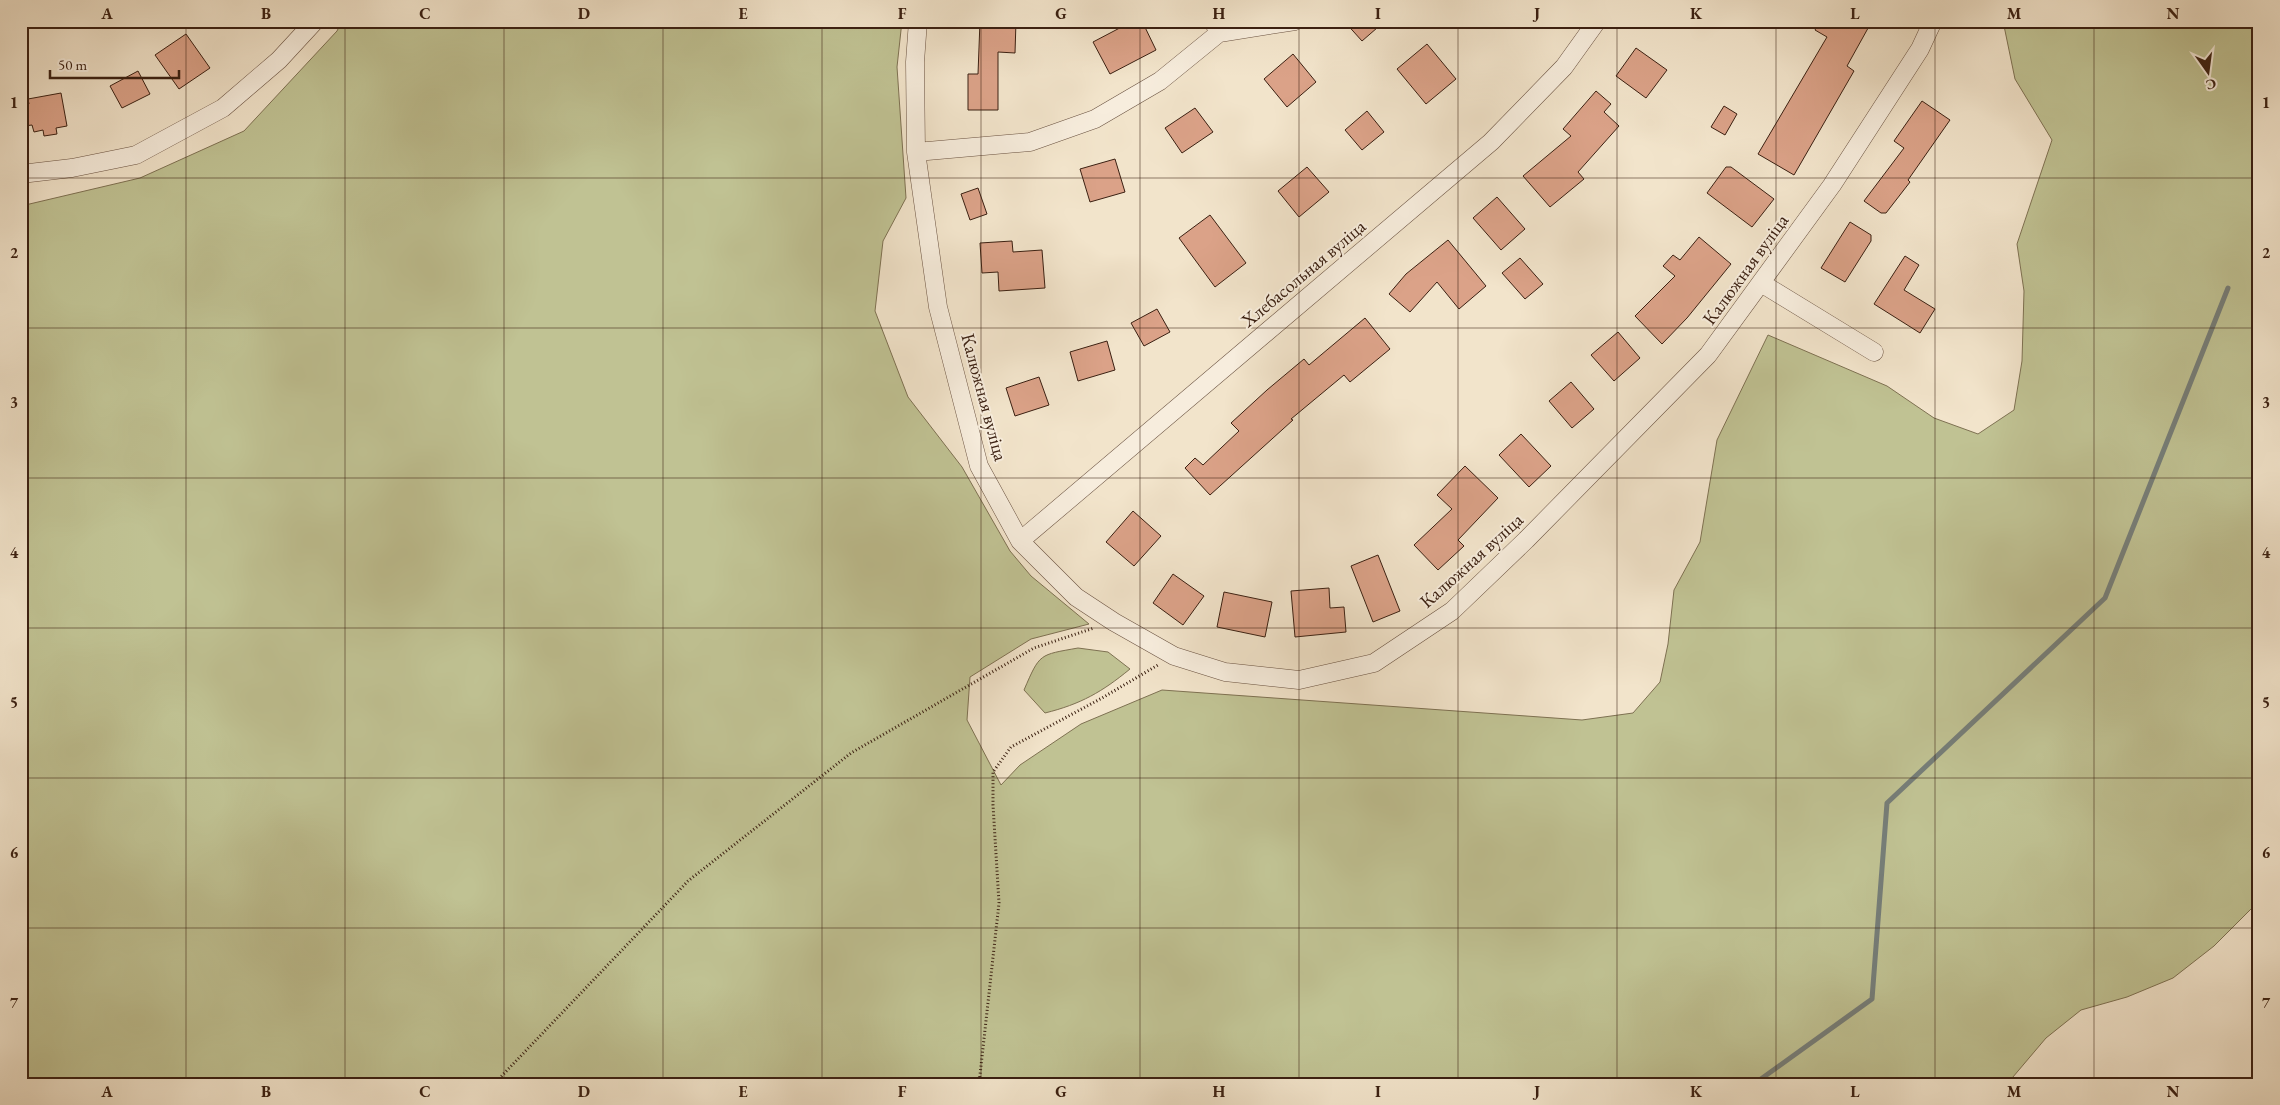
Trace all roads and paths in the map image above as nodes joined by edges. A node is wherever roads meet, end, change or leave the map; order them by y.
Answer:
1 (315, 21) edge
2 (918, 21) edge
3 (1295, 21) edge
4 (1598, 21) edge
5 (1933, 21) edge
6 (1216, 27) edge
7 (916, 152) junction
8 (21, 174) edge
9 (1761, 283) junction
10 (1874, 352) dead end
11 (1020, 541) junction
12 (1114, 622) junction
13 (1174, 656) junction
14 (494, 1084) edge
15 (979, 1084) edge

1 - 8 street
2 - 7 street, Калюжная вуліца
3 - 6 street
4 - 11 street, Хлебасольная вуліца
5 - 9 street, Калюжная вуліца
6 - 7 street
7 - 11 street, Калюжная вуліца
9 - 10 street
9 - 13 street, Калюжная вуліца
11 - 12 street, Калюжная вуліца
12 - 13 street, Калюжная вуліца
12 - 14 path
13 - 15 path

